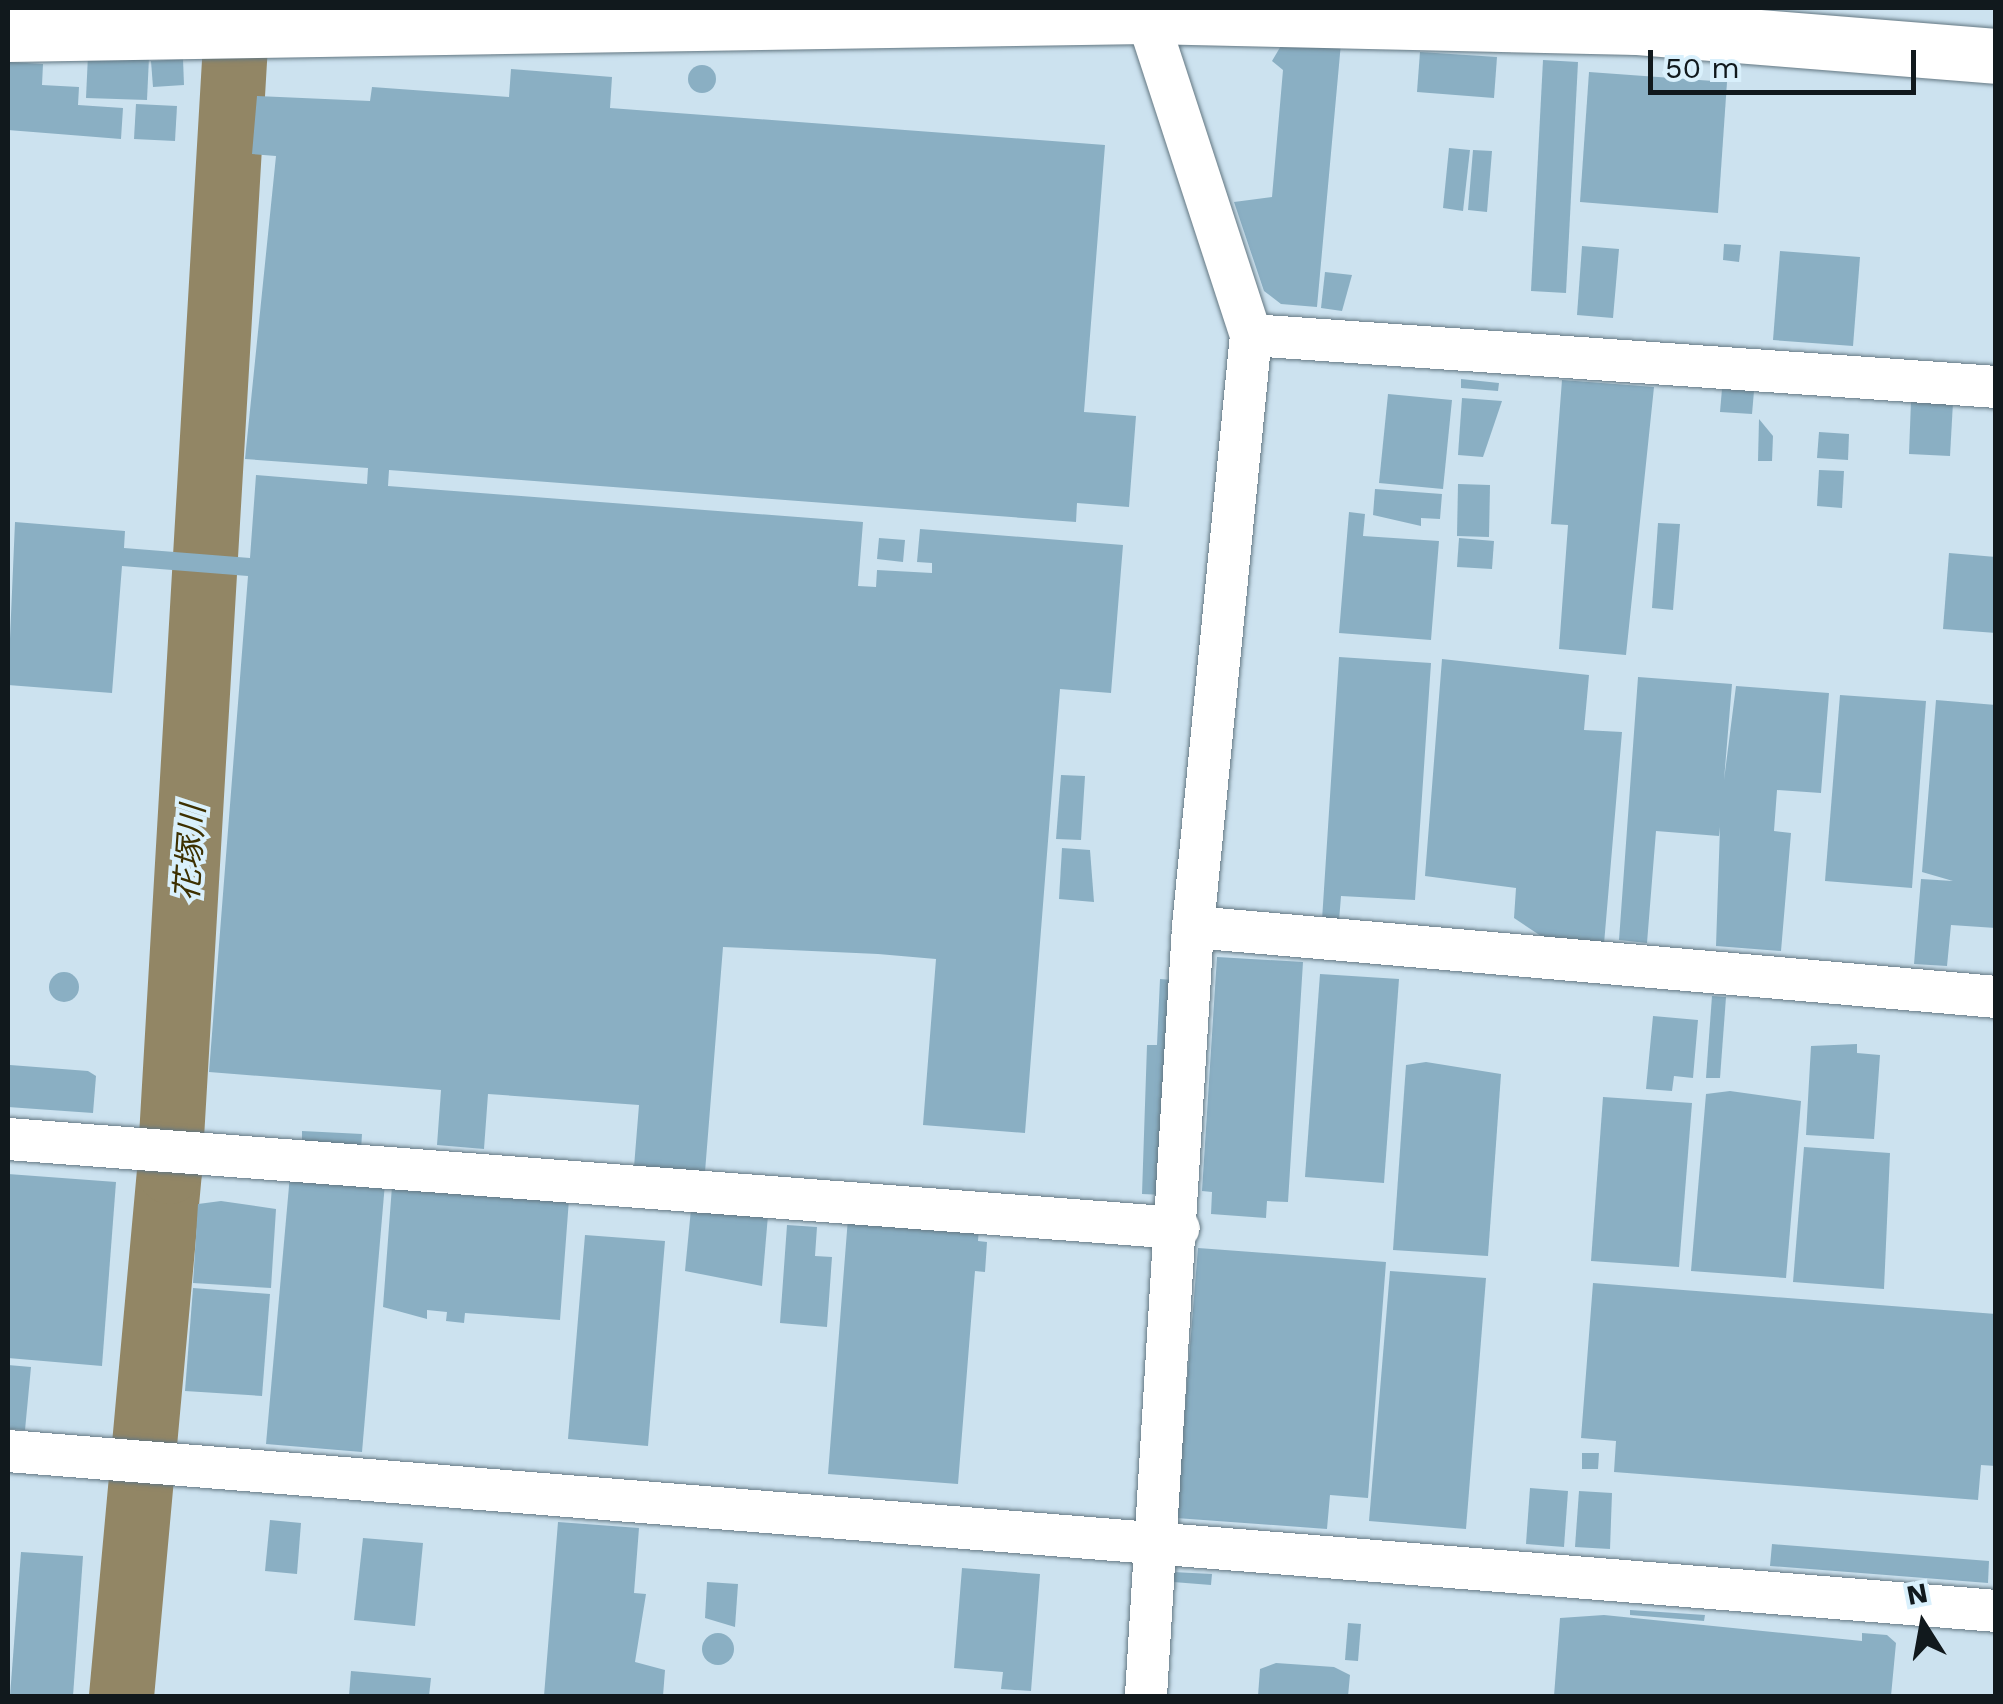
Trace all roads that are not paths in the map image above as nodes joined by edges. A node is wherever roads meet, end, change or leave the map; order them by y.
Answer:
1 (1145, 12) edge
2 (1638, 18) edge
3 (8, 34) edge
4 (1996, 56) edge
5 (1251, 335) junction
6 (1996, 387) edge
7 (1193, 927) junction
8 (1996, 997) edge
9 (8, 1139) edge
10 (1179, 1228) junction
11 (8, 1451) edge
12 (1159, 1546) junction
13 (1996, 1611) edge
14 (1146, 1696) edge

1 - 2 street
1 - 3 street
1 - 5 street
2 - 4 street
5 - 6 street
5 - 7 street
7 - 8 street
7 - 10 street
9 - 10 street
10 - 12 street
11 - 12 street
12 - 13 street
12 - 14 street

